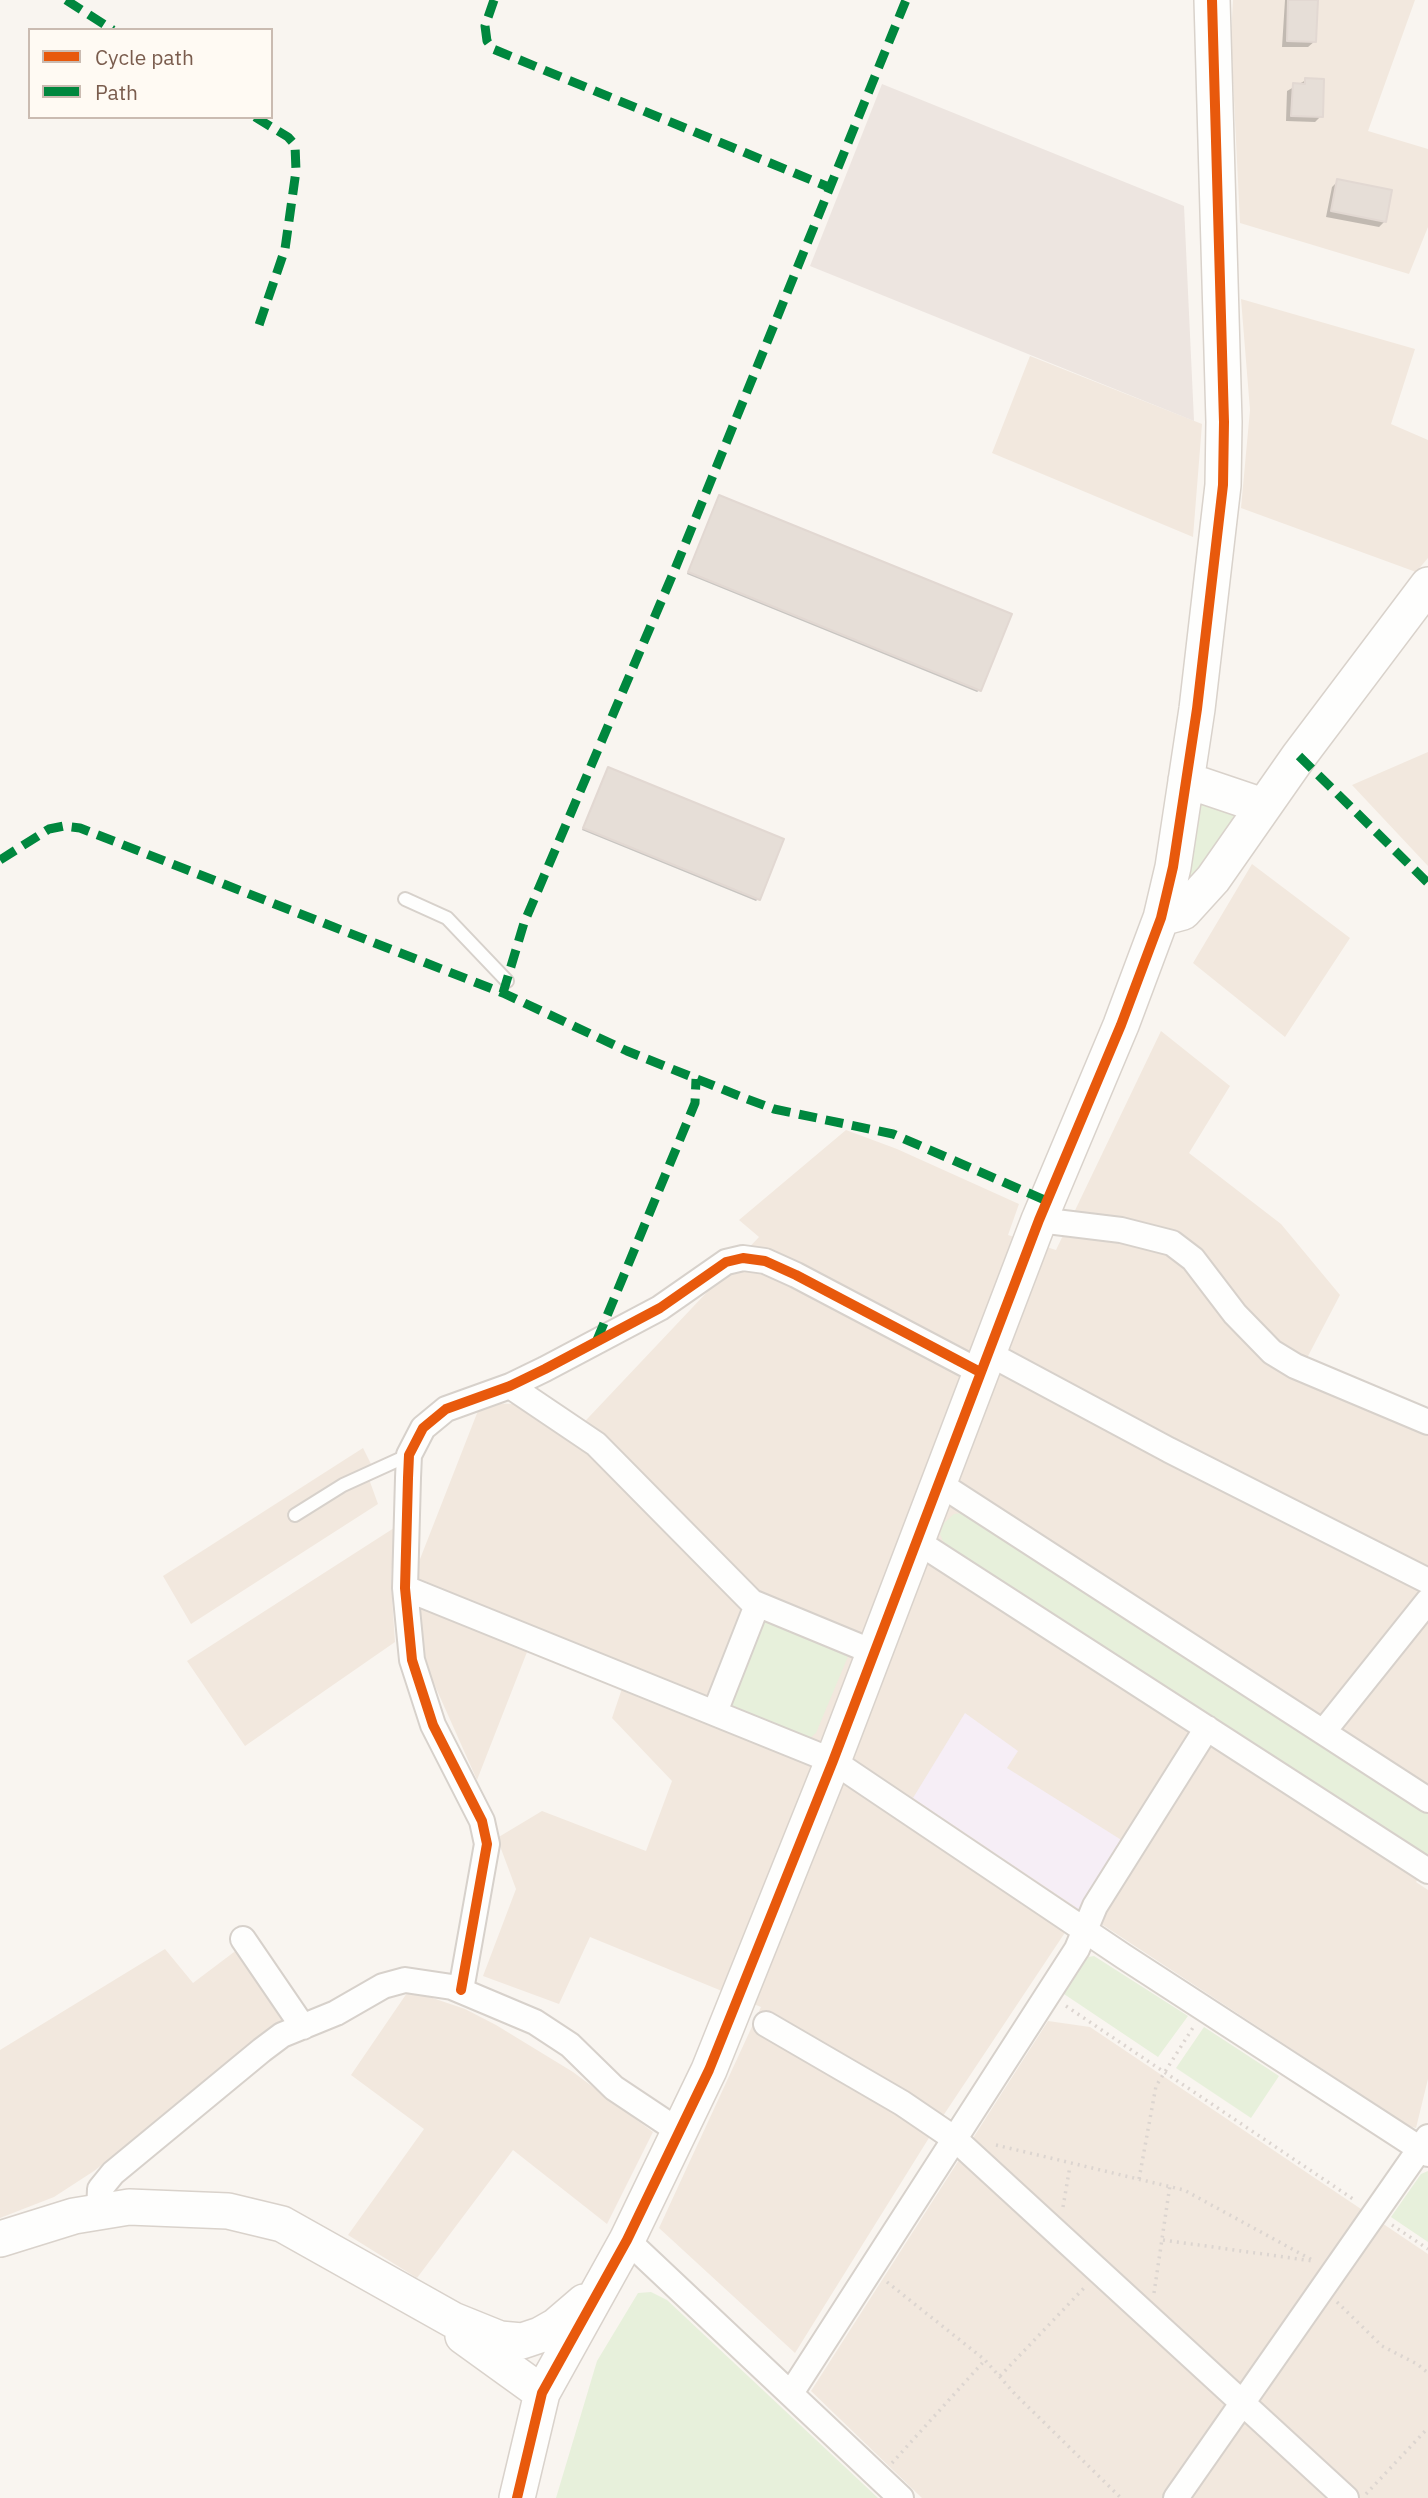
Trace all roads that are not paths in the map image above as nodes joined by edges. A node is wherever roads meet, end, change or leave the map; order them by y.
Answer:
1 (1212, 0) edge
2 (1428, 585) edge
3 (1186, 780) junction
4 (1263, 806) junction
5 (405, 899) dead end
6 (1161, 918) junction
7 (507, 981) dead end
8 (1039, 1220) junction
9 (984, 1362) junction
10 (510, 1386) junction
11 (1428, 1422) edge
12 (409, 1455) junction
13 (936, 1482) junction
14 (295, 1514) dead end
15 (915, 1540) junction
16 (1428, 1581) edge
17 (405, 1588) junction
18 (1428, 1601) edge
19 (757, 1605) junction
20 (873, 1652) junction
21 (715, 1712) junction
22 (1207, 1728) junction
23 (1324, 1731) junction
24 (832, 1761) junction
25 (1428, 1800) edge
26 (1428, 1871) edge
27 (1086, 1930) junction
28 (243, 1939) dead end
29 (461, 1990) junction
30 (766, 2024) dead end
31 (303, 2026) junction
32 (680, 2132) junction
33 (954, 2139) junction
34 (1426, 2147) edge
35 (99, 2212) junction
36 (0, 2239) edge
37 (628, 2240) junction
38 (608, 2272) junction
39 (393, 2284) junction
40 (542, 2393) junction
41 (791, 2393) junction
42 (1243, 2403) junction
43 (517, 2498) edge
44 (901, 2498) edge
45 (1176, 2498) edge
46 (1346, 2498) edge

1 - 3 street
2 - 4 street
3 - 4 street
3 - 6 street
4 - 6 street
5 - 7 lane
6 - 8 street
8 - 9 street
8 - 11 street
9 - 10 street
9 - 13 street
9 - 16 street
10 - 12 street
10 - 19 street
12 - 14 lane
12 - 17 street
13 - 15 street
13 - 23 street
15 - 20 street
15 - 22 street
17 - 21 street
17 - 29 street
18 - 23 street
19 - 20 street
19 - 21 street
20 - 24 street
21 - 24 street
22 - 26 street
22 - 27 street
23 - 25 street
24 - 27 street
24 - 32 street
27 - 33 street
27 - 34 street
28 - 31 street
29 - 31 street
29 - 32 street
30 - 33 street
31 - 35 street
32 - 37 street
33 - 41 street
33 - 42 street
34 - 42 street
35 - 36 street
35 - 39 street
37 - 38 street
37 - 41 street
38 - 39 street
38 - 40 street
39 - 40 street
40 - 43 street
41 - 44 street
42 - 45 street
42 - 46 street

